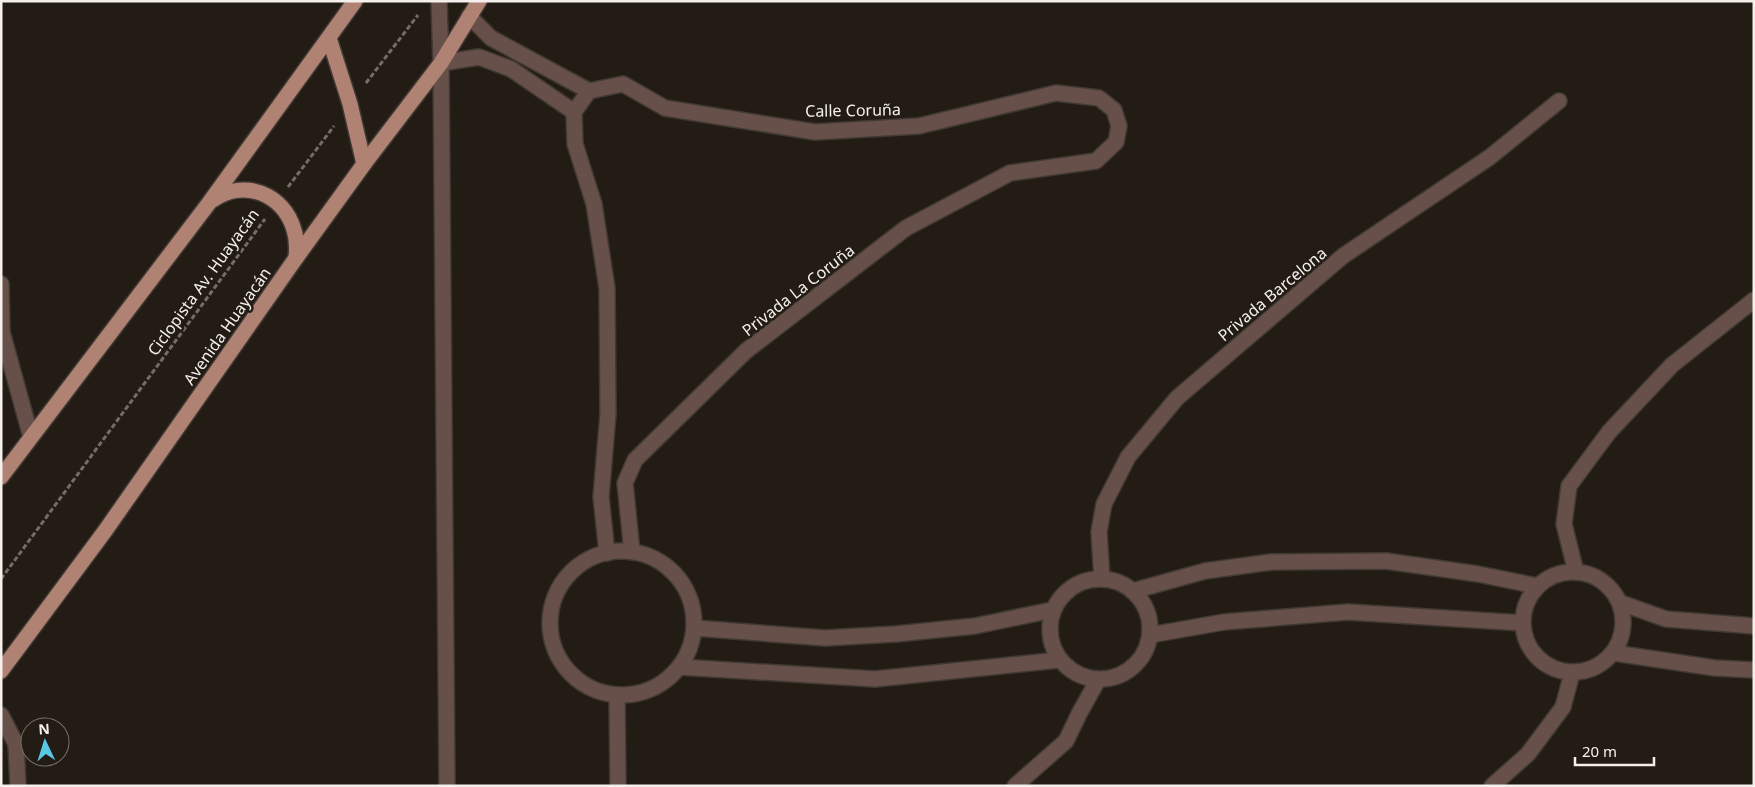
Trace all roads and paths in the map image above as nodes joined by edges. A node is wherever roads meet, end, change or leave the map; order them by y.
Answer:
1 (355, 1) edge
2 (439, 1) edge
3 (479, 1) edge
4 (422, 9) dead end
5 (469, 16) junction
6 (329, 38) junction
7 (441, 63) junction
8 (589, 91) junction
9 (1558, 100) dead end
10 (350, 104) junction
11 (574, 112) junction
12 (1096, 161) joint
13 (364, 164) junction
14 (277, 201) junction
15 (209, 203) junction
16 (296, 258) junction
17 (1, 284) edge
18 (1754, 300) edge
19 (31, 437) junction
20 (1, 477) edge
21 (632, 552) junction
22 (606, 553) junction
23 (1576, 572) junction
24 (1102, 578) junction
25 (1, 579) edge
26 (1537, 586) junction
27 (1133, 591) junction
28 (1621, 603) junction
29 (1052, 610) junction
30 (1523, 623) junction
31 (1754, 626) edge
32 (694, 628) junction
33 (1150, 635) junction
34 (1614, 653) junction
35 (1059, 660) junction
36 (679, 667) junction
37 (1, 670) edge
38 (1754, 670) edge
39 (1572, 673) junction
40 (1098, 680) junction
41 (617, 695) junction
42 (1, 716) edge
43 (18, 786) edge
44 (447, 786) edge
45 (618, 786) edge
46 (1015, 786) edge
47 (1492, 786) edge

1 - 6 main road
2 - 7 street
3 - 5 main road, Avenida Huayacán
4 - 10 path, Ciclopista Av. Huayacán
5 - 7 main road, Avenida Huayacán
5 - 8 street
6 - 10 main road
6 - 15 main road
7 - 11 street
7 - 13 main road, Avenida Huayacán
7 - 44 street
8 - 11 street
8 - 12 street, Calle Coruña
9 - 24 street, Privada Barcelona
10 - 13 main road
10 - 14 path, Ciclopista Av. Huayacán
11 - 22 street
12 - 21 street, Privada La Coruña
13 - 16 main road, Avenida Huayacán
14 - 15 main road
14 - 16 main road
14 - 25 path, Ciclopista Av. Huayacán
15 - 19 main road
16 - 37 main road, Avenida Huayacán
17 - 19 street
18 - 23 street
19 - 20 main road
21 - 22 street
21 - 32 street
22 - 41 street
23 - 26 street
23 - 28 street
24 - 27 street
24 - 29 street
26 - 27 street
26 - 30 street
27 - 33 street
28 - 31 street
28 - 34 street
29 - 32 street
29 - 35 street
30 - 33 street
30 - 39 street
32 - 36 street
33 - 40 street
34 - 38 street
34 - 39 street
35 - 36 street
35 - 40 street
36 - 41 street
39 - 47 street
40 - 46 street
41 - 45 street
42 - 43 street

